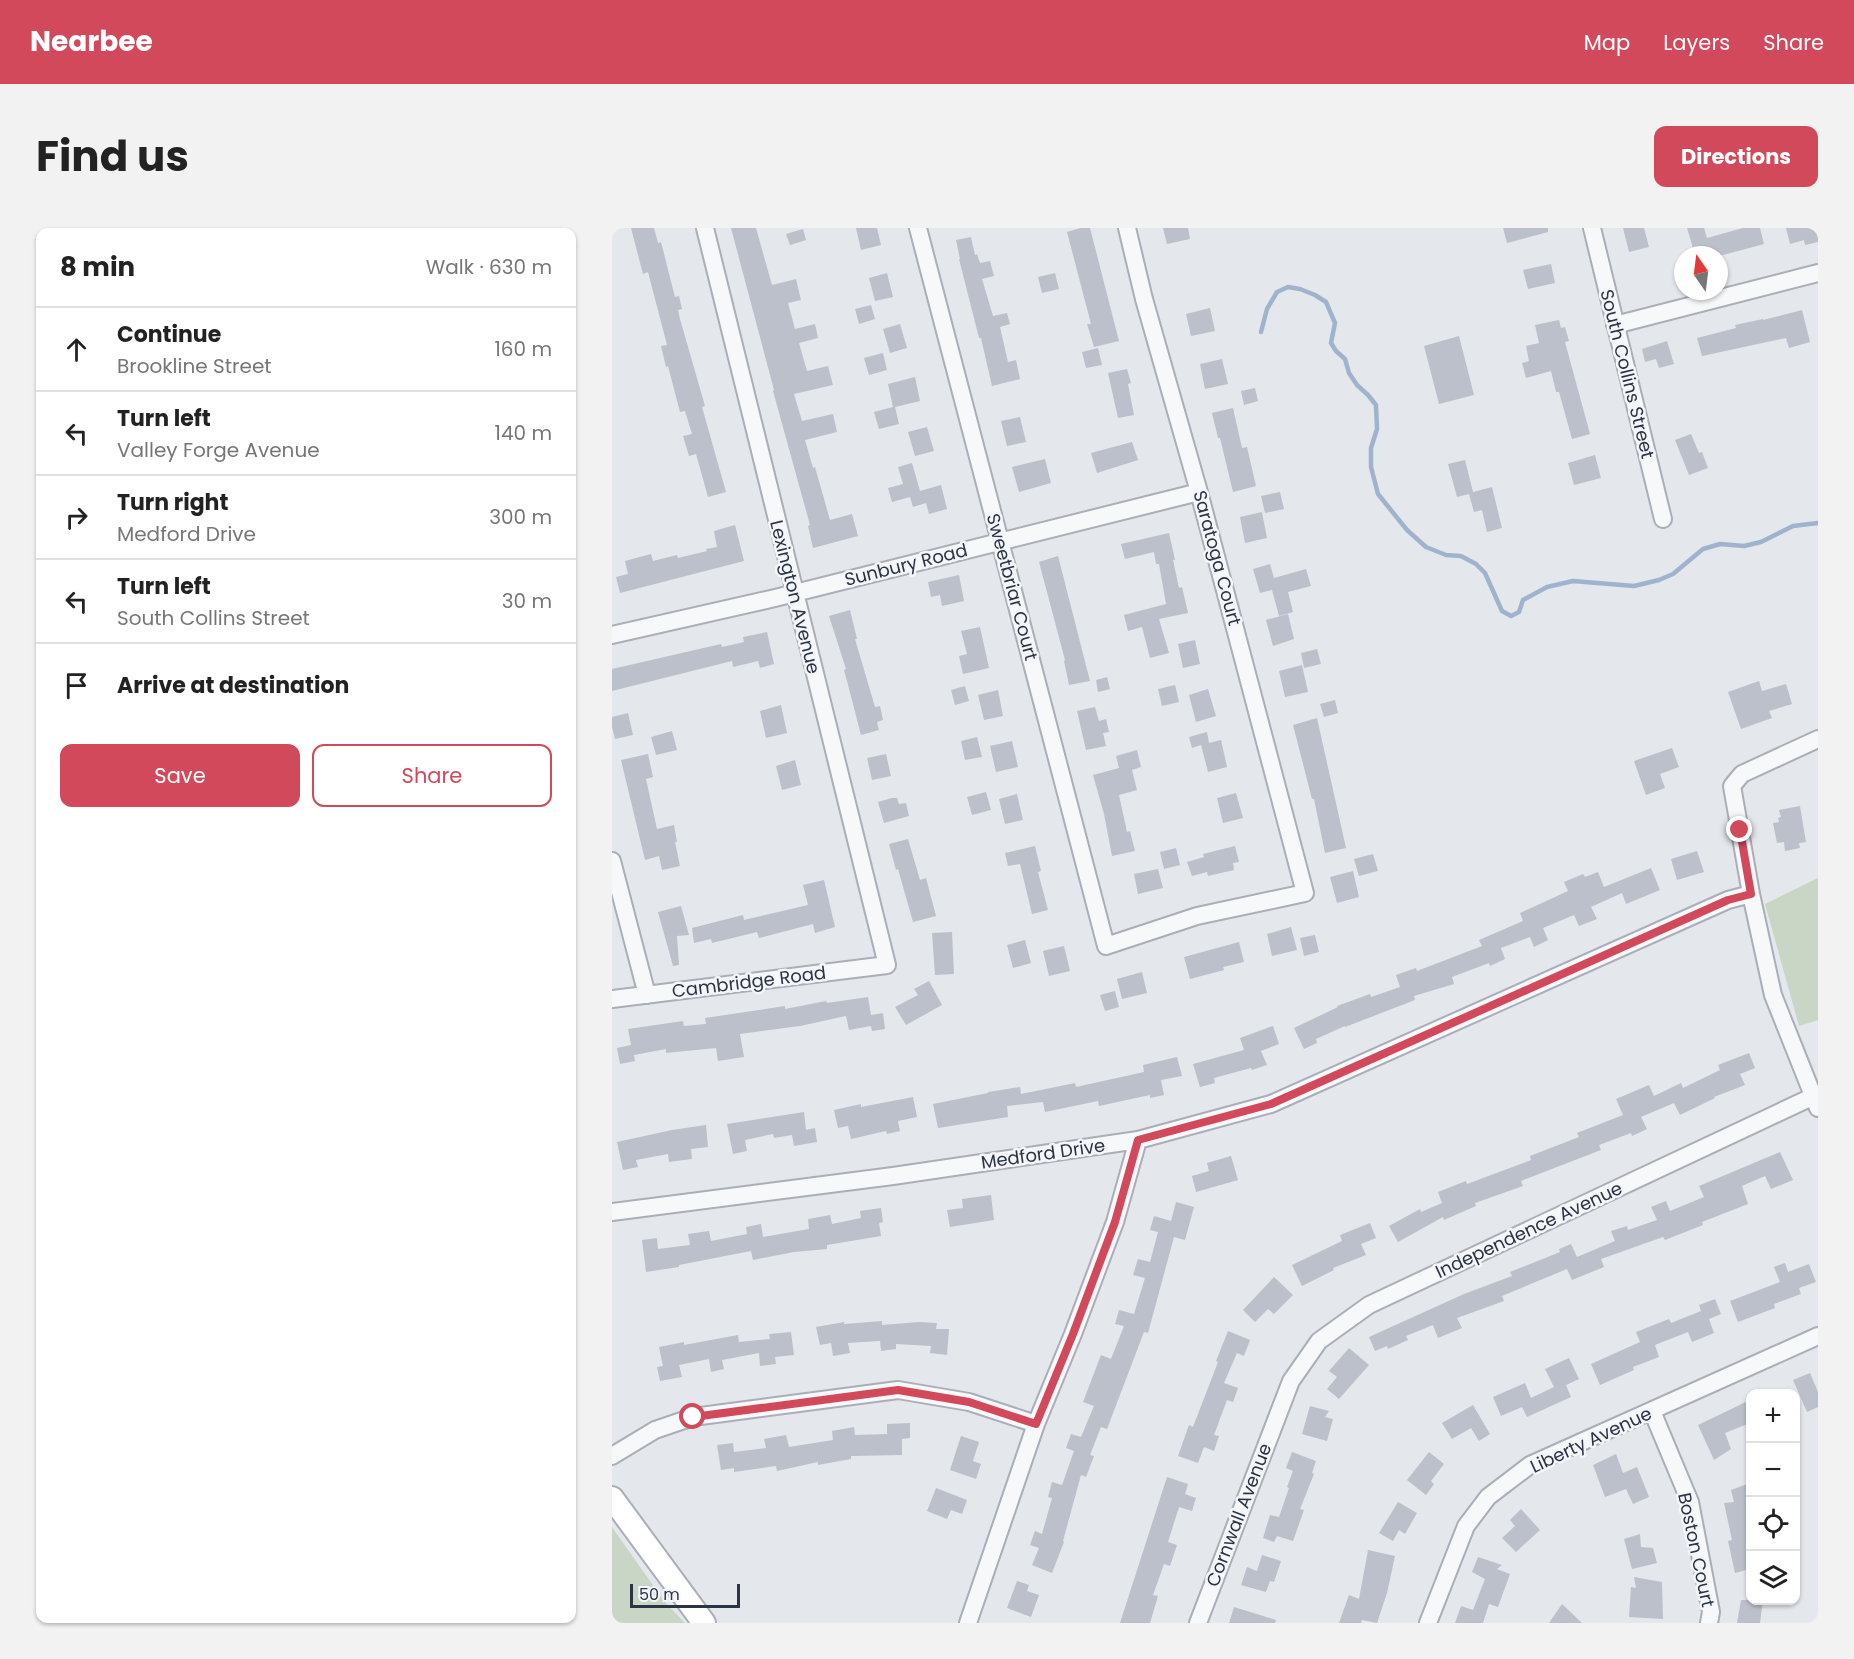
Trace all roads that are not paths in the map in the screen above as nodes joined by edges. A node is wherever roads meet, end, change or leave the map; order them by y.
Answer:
1 (705, 228) edge
2 (918, 228) edge
3 (1127, 228) edge
4 (1592, 228) edge
5 (1818, 273) edge
6 (1615, 325) junction
7 (1199, 492) junction
8 (1663, 519) dead end
9 (999, 542) junction
10 (794, 593) junction
11 (612, 635) edge
12 (1818, 739) edge
13 (612, 861) edge
14 (1751, 894) junction
15 (1106, 946) joint
16 (887, 965) joint
17 (647, 995) junction
18 (612, 999) edge
19 (1816, 1102) edge
20 (1138, 1140) junction
21 (612, 1212) edge
22 (1818, 1336) edge
23 (1281, 1408) joint
24 (1652, 1412) junction
25 (1036, 1424) junction
26 (612, 1456) edge
27 (612, 1498) edge
28 (1430, 1619) edge
29 (704, 1623) edge
30 (968, 1623) edge
31 (1198, 1623) edge
32 (1709, 1623) edge

1 - 10 street, Lexington Avenue
2 - 9 street, Sweetbriar Court
3 - 7 street, Saratoga Court
4 - 6 street, South Collins Street
5 - 6 street
6 - 8 street, South Collins Street
7 - 9 street, Sunbury Road
7 - 15 street, Saratoga Court
9 - 10 street, Sunbury Road
9 - 15 street, Sweetbriar Court
10 - 11 street, Sunbury Road
10 - 16 street, Lexington Avenue
12 - 14 street
13 - 17 street
14 - 19 street
14 - 20 street, Medford Drive
16 - 17 street, Cambridge Road
17 - 18 street, Cambridge Road
19 - 23 street, Independence Avenue
20 - 21 street, Medford Drive
20 - 25 street
22 - 24 street, Liberty Avenue
23 - 31 street, Cornwall Avenue
24 - 28 street, Liberty Avenue
24 - 32 street, Boston Court
25 - 26 street
25 - 30 street
27 - 29 street

